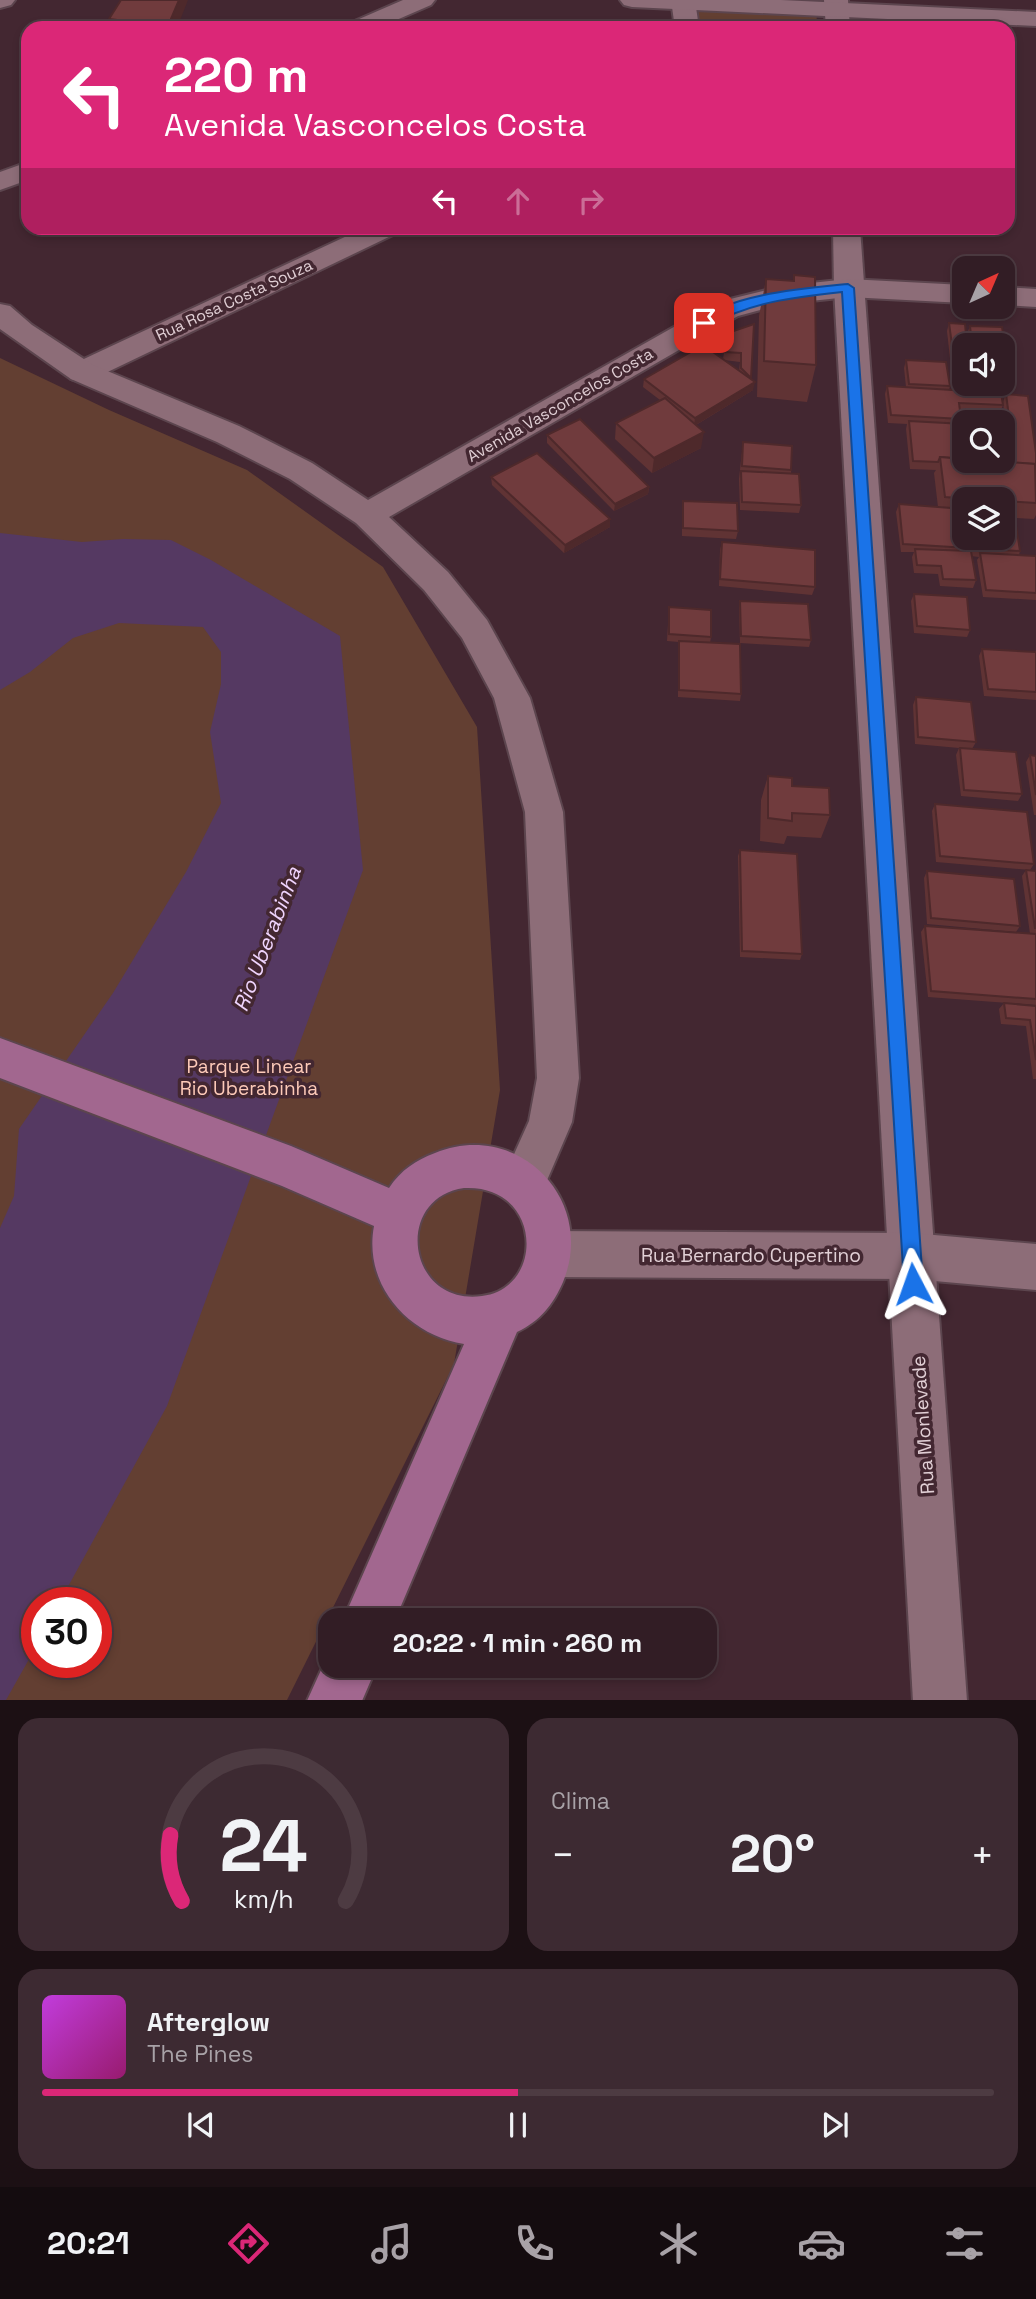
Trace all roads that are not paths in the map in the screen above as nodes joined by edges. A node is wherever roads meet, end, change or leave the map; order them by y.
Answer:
1 (423, 0) edge
2 (632, 0) edge
3 (683, 1) edge
4 (837, 12) edge
5 (1036, 19) edge
6 (374, 21) edge
7 (686, 21) edge
8 (21, 173) edge
9 (0, 182) edge
10 (370, 235) edge
11 (846, 235) edge
12 (848, 288) junction
13 (952, 293) edge
14 (1015, 297) edge
15 (1036, 298) edge
16 (0, 313) edge
17 (82, 372) junction
18 (368, 515) junction
19 (0, 1058) edge
20 (523, 1183) junction
21 (400, 1215) junction
22 (549, 1254) junction
23 (912, 1256) junction
24 (1036, 1267) edge
25 (500, 1316) junction
26 (374, 1608) edge
27 (344, 1678) edge
28 (334, 1700) edge
29 (940, 1700) edge

1 - 6 street
2 - 3 street
3 - 4 street
3 - 7 street
4 - 5 street
8 - 9 street
10 - 17 street, Rua Rosa Costa Souza
11 - 12 street, Rua Monlevade
12 - 13 street, Avenida Vasconcelos Costa
12 - 18 street, Avenida Vasconcelos Costa
12 - 23 street, Rua Monlevade
14 - 15 street
16 - 17 street
17 - 18 street
18 - 20 street
19 - 21 main road
20 - 21 main road
20 - 22 main road
21 - 25 main road
22 - 23 street, Rua Bernardo Cupertino
22 - 25 main road
23 - 24 street, Rua Bernardo Cupertino
23 - 29 street, Rua Monlevade
25 - 26 main road
27 - 28 main road

